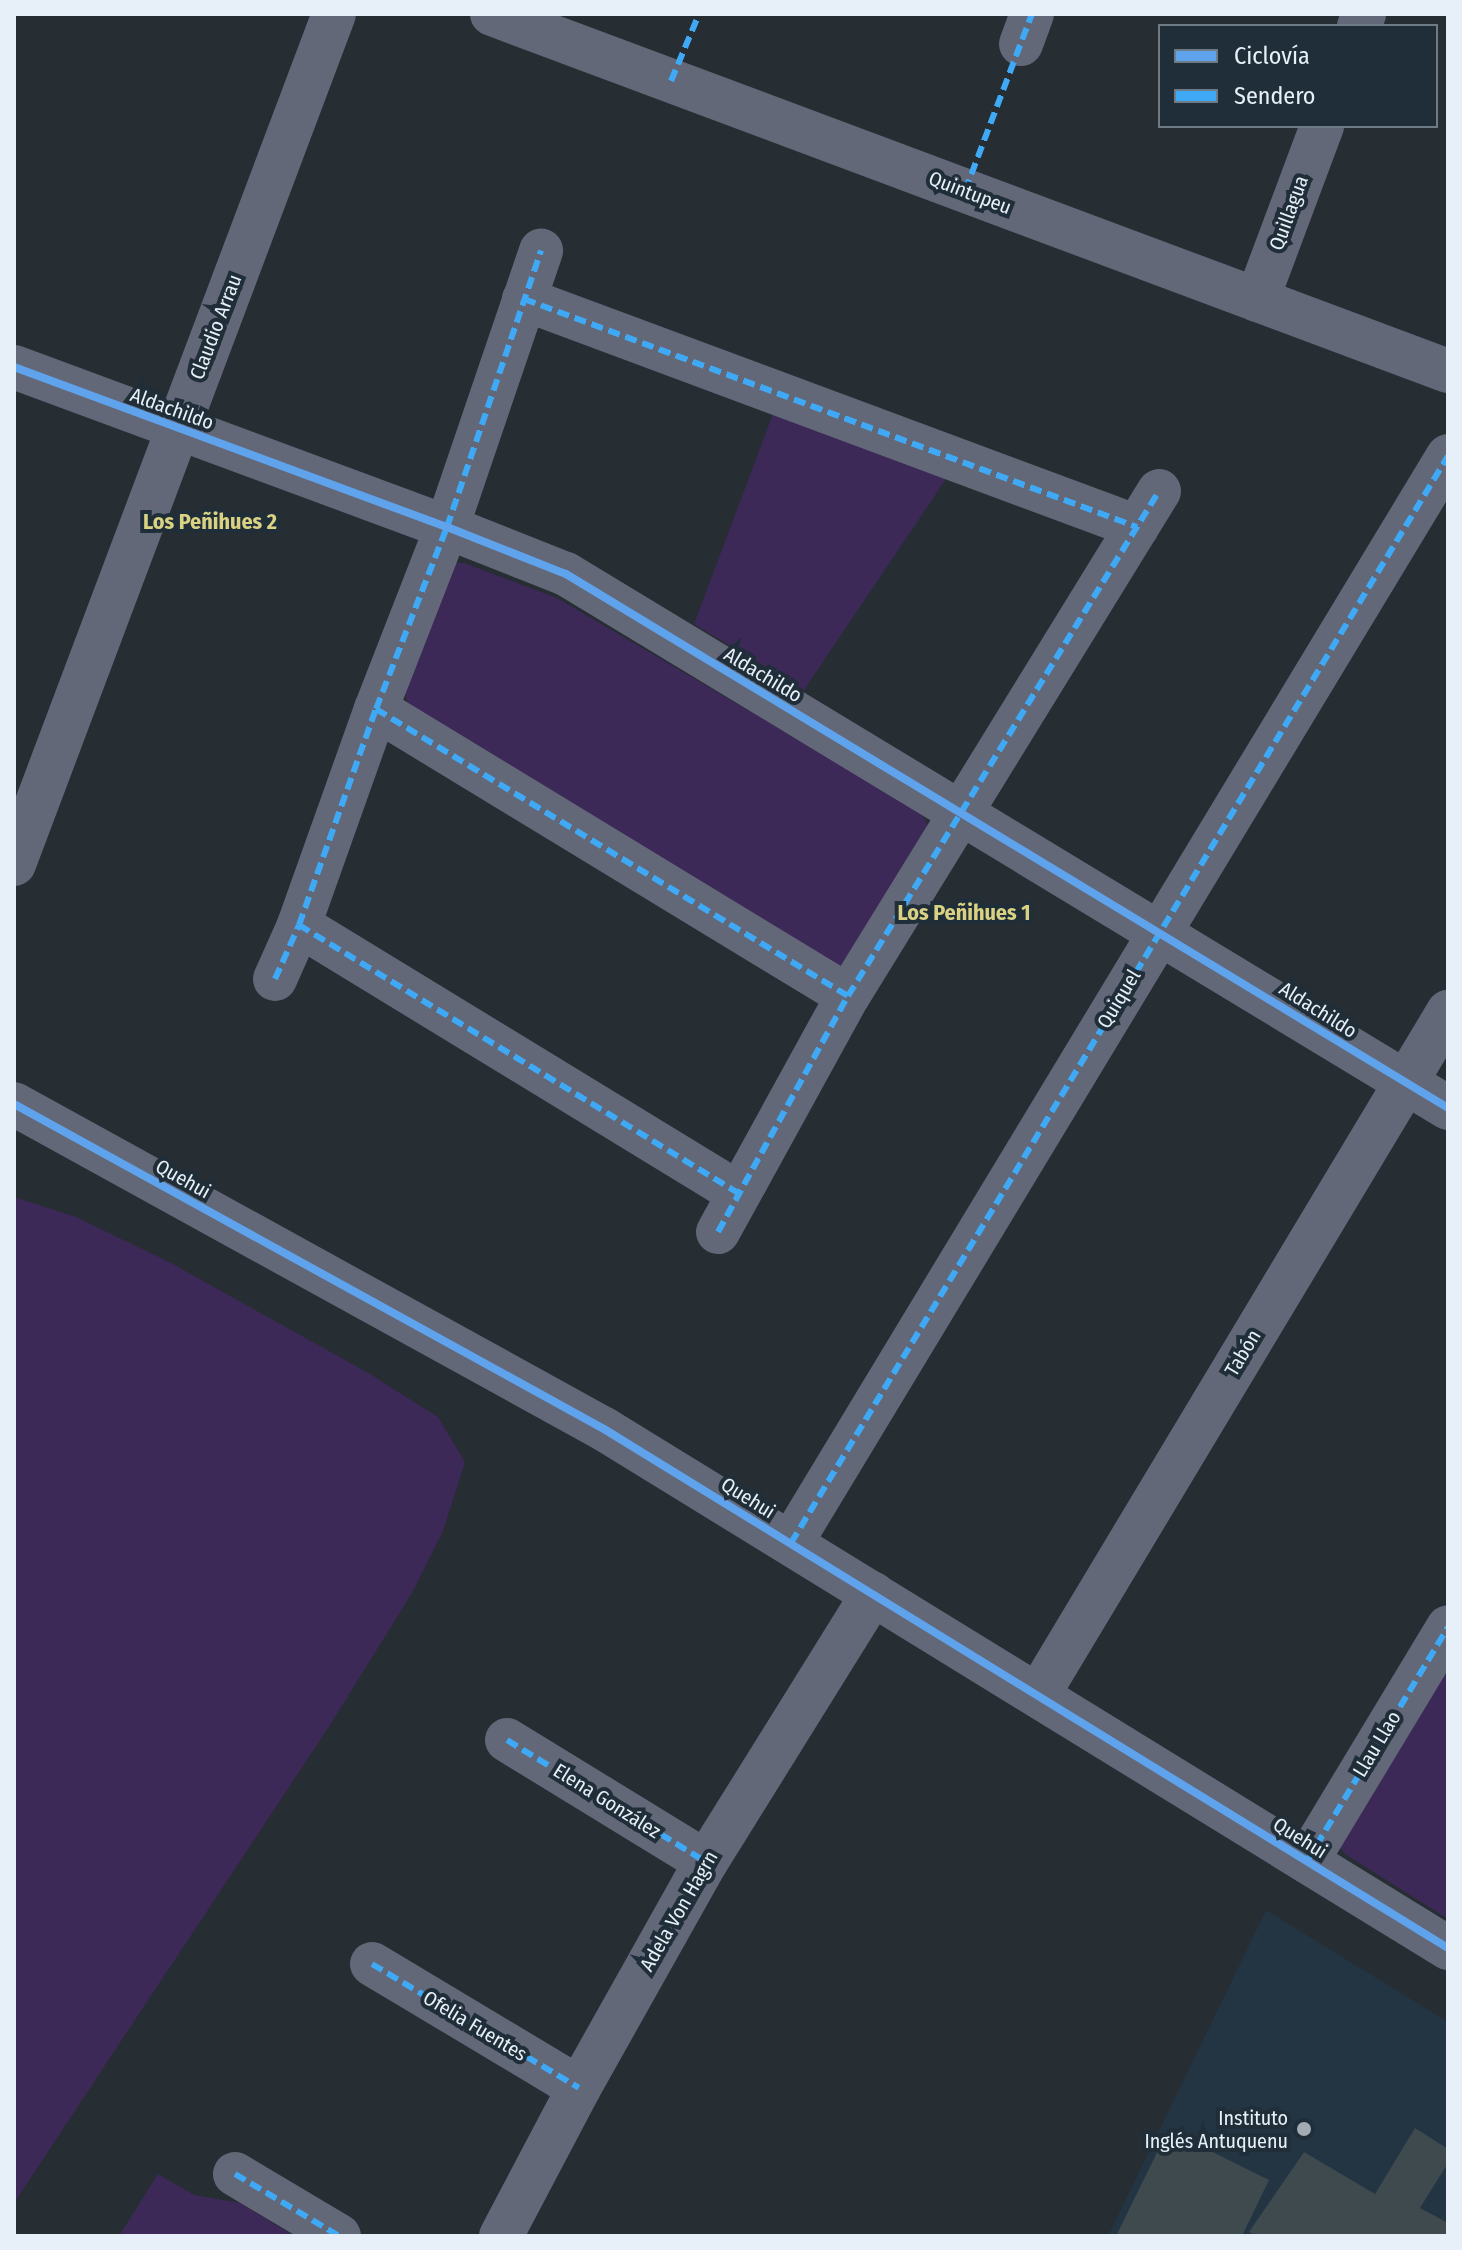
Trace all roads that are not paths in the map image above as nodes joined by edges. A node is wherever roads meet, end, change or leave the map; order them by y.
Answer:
1 (334, 14) edge
2 (492, 14) edge
3 (1321, 128) edge
4 (541, 251) dead end
5 (524, 299) junction
6 (1257, 300) junction
7 (14, 367) edge
8 (1448, 371) edge
9 (178, 428) junction
10 (1448, 456) edge
11 (447, 527) junction
12 (376, 709) junction
13 (962, 813) junction
14 (14, 864) edge
15 (299, 925) junction
16 (1159, 932) junction
17 (275, 979) dead end
18 (848, 996) junction
19 (1448, 1012) edge
20 (1405, 1083) junction
21 (14, 1104) edge
22 (1448, 1108) edge
23 (738, 1193) junction
24 (718, 1232) dead end
25 (791, 1543) junction
26 (873, 1594) junction
27 (1448, 1627) edge
28 (1038, 1695) junction
29 (507, 1740) dead end
30 (1307, 1861) junction
31 (706, 1862) junction
32 (1448, 1948) edge
33 (372, 1964) dead end
34 (579, 2088) junction
35 (235, 2174) dead end
36 (339, 2236) edge
37 (501, 2236) edge

1 - 9 street, Claudio Arrau
2 - 6 street, Quintupeu
3 - 6 street, Quillagua
4 - 5 street
5 - 11 street
5 - 13 street
6 - 8 street, Quintupeu
7 - 9 street, Aldachildo
9 - 11 street, Aldachildo
9 - 14 street, Claudio Arrau
10 - 16 street, Quiquel
11 - 12 street
11 - 13 street, Aldachildo
12 - 15 street
12 - 18 street
13 - 16 street, Aldachildo
13 - 18 street
15 - 17 street
15 - 23 street
16 - 20 street, Aldachildo
16 - 25 street, Quiquel
18 - 23 street
19 - 20 street, Tabón
20 - 22 street, Aldachildo
20 - 28 street, Tabón
21 - 25 street, Quehui
23 - 24 street
25 - 26 street, Quehui
26 - 28 street, Quehui
26 - 31 street, Adela Von Hagrn
27 - 30 street, Llau Llao
28 - 30 street, Quehui
29 - 31 street, Elena González
30 - 32 street, Quehui
31 - 34 street, Adela Von Hagrn
33 - 34 street, Ofelia Fuentes
34 - 37 street, Adela Von Hagrn
35 - 36 street

